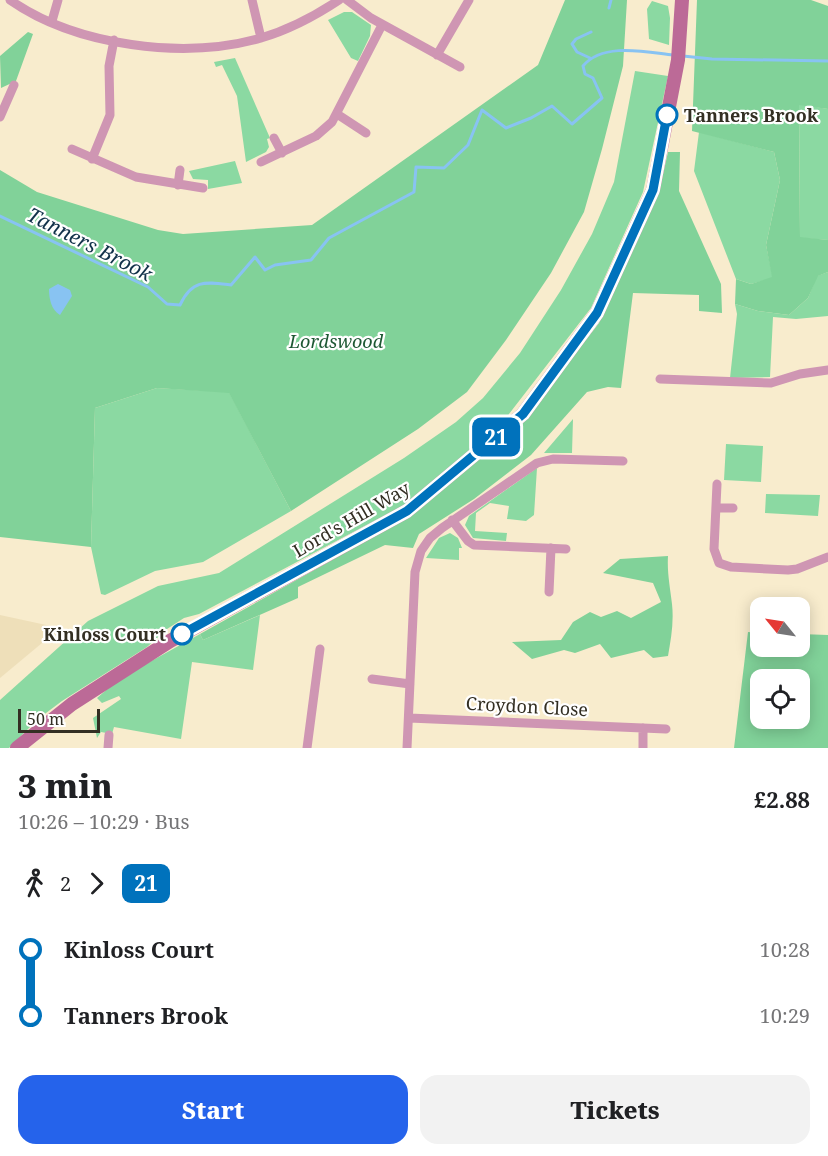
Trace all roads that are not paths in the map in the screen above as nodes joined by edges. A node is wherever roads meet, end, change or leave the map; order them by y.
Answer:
1 (10, 0) edge
2 (58, 0) edge
3 (252, 0) edge
4 (339, 0) edge
5 (347, 0) edge
6 (469, 0) edge
7 (682, 0) edge
8 (52, 21) junction
9 (382, 25) junction
10 (261, 38) junction
11 (114, 40) junction
12 (438, 55) junction
13 (460, 67) dead end
14 (14, 86) dead end
15 (3, 101) edge
16 (338, 114) junction
17 (0, 117) edge
18 (366, 133) dead end
19 (274, 138) dead end
20 (72, 149) dead end
21 (282, 153) junction
22 (92, 159) junction
23 (261, 162) dead end
24 (180, 170) dead end
25 (178, 185) junction
26 (203, 188) dead end
27 (828, 370) edge
28 (660, 379) dead end
29 (622, 461) dead end
30 (717, 484) dead end
31 (716, 508) junction
32 (733, 508) dead end
33 (452, 520) junction
34 (551, 548) junction
35 (566, 549) dead end
36 (828, 557) edge
37 (549, 592) dead end
38 (320, 649) dead end
39 (372, 679) dead end
40 (410, 684) junction
41 (409, 718) junction
42 (643, 728) junction
43 (666, 729) dead end
44 (109, 735) dead end
45 (17, 748) edge
46 (108, 748) edge
47 (307, 748) edge
48 (407, 748) edge
49 (643, 748) edge

1 - 8 street
2 - 8 street
3 - 10 street
4 - 10 street
5 - 9 street
6 - 12 street
7 - 45 street, Lord's Hill Way
8 - 11 street
9 - 12 street
9 - 16 street
10 - 11 street
11 - 22 street
12 - 13 street
14 - 15 street
15 - 17 street
16 - 18 street
16 - 21 street
19 - 21 street
20 - 22 street
21 - 23 street
22 - 25 street
24 - 25 street
25 - 26 street
27 - 28 street
29 - 33 street
30 - 31 street
31 - 32 street
31 - 36 street
33 - 34 street
33 - 40 street
34 - 35 street
34 - 37 street
38 - 47 street
39 - 40 street
40 - 41 street
41 - 42 street, Croydon Close
41 - 48 street
42 - 43 street, Croydon Close
42 - 49 street
44 - 46 street

